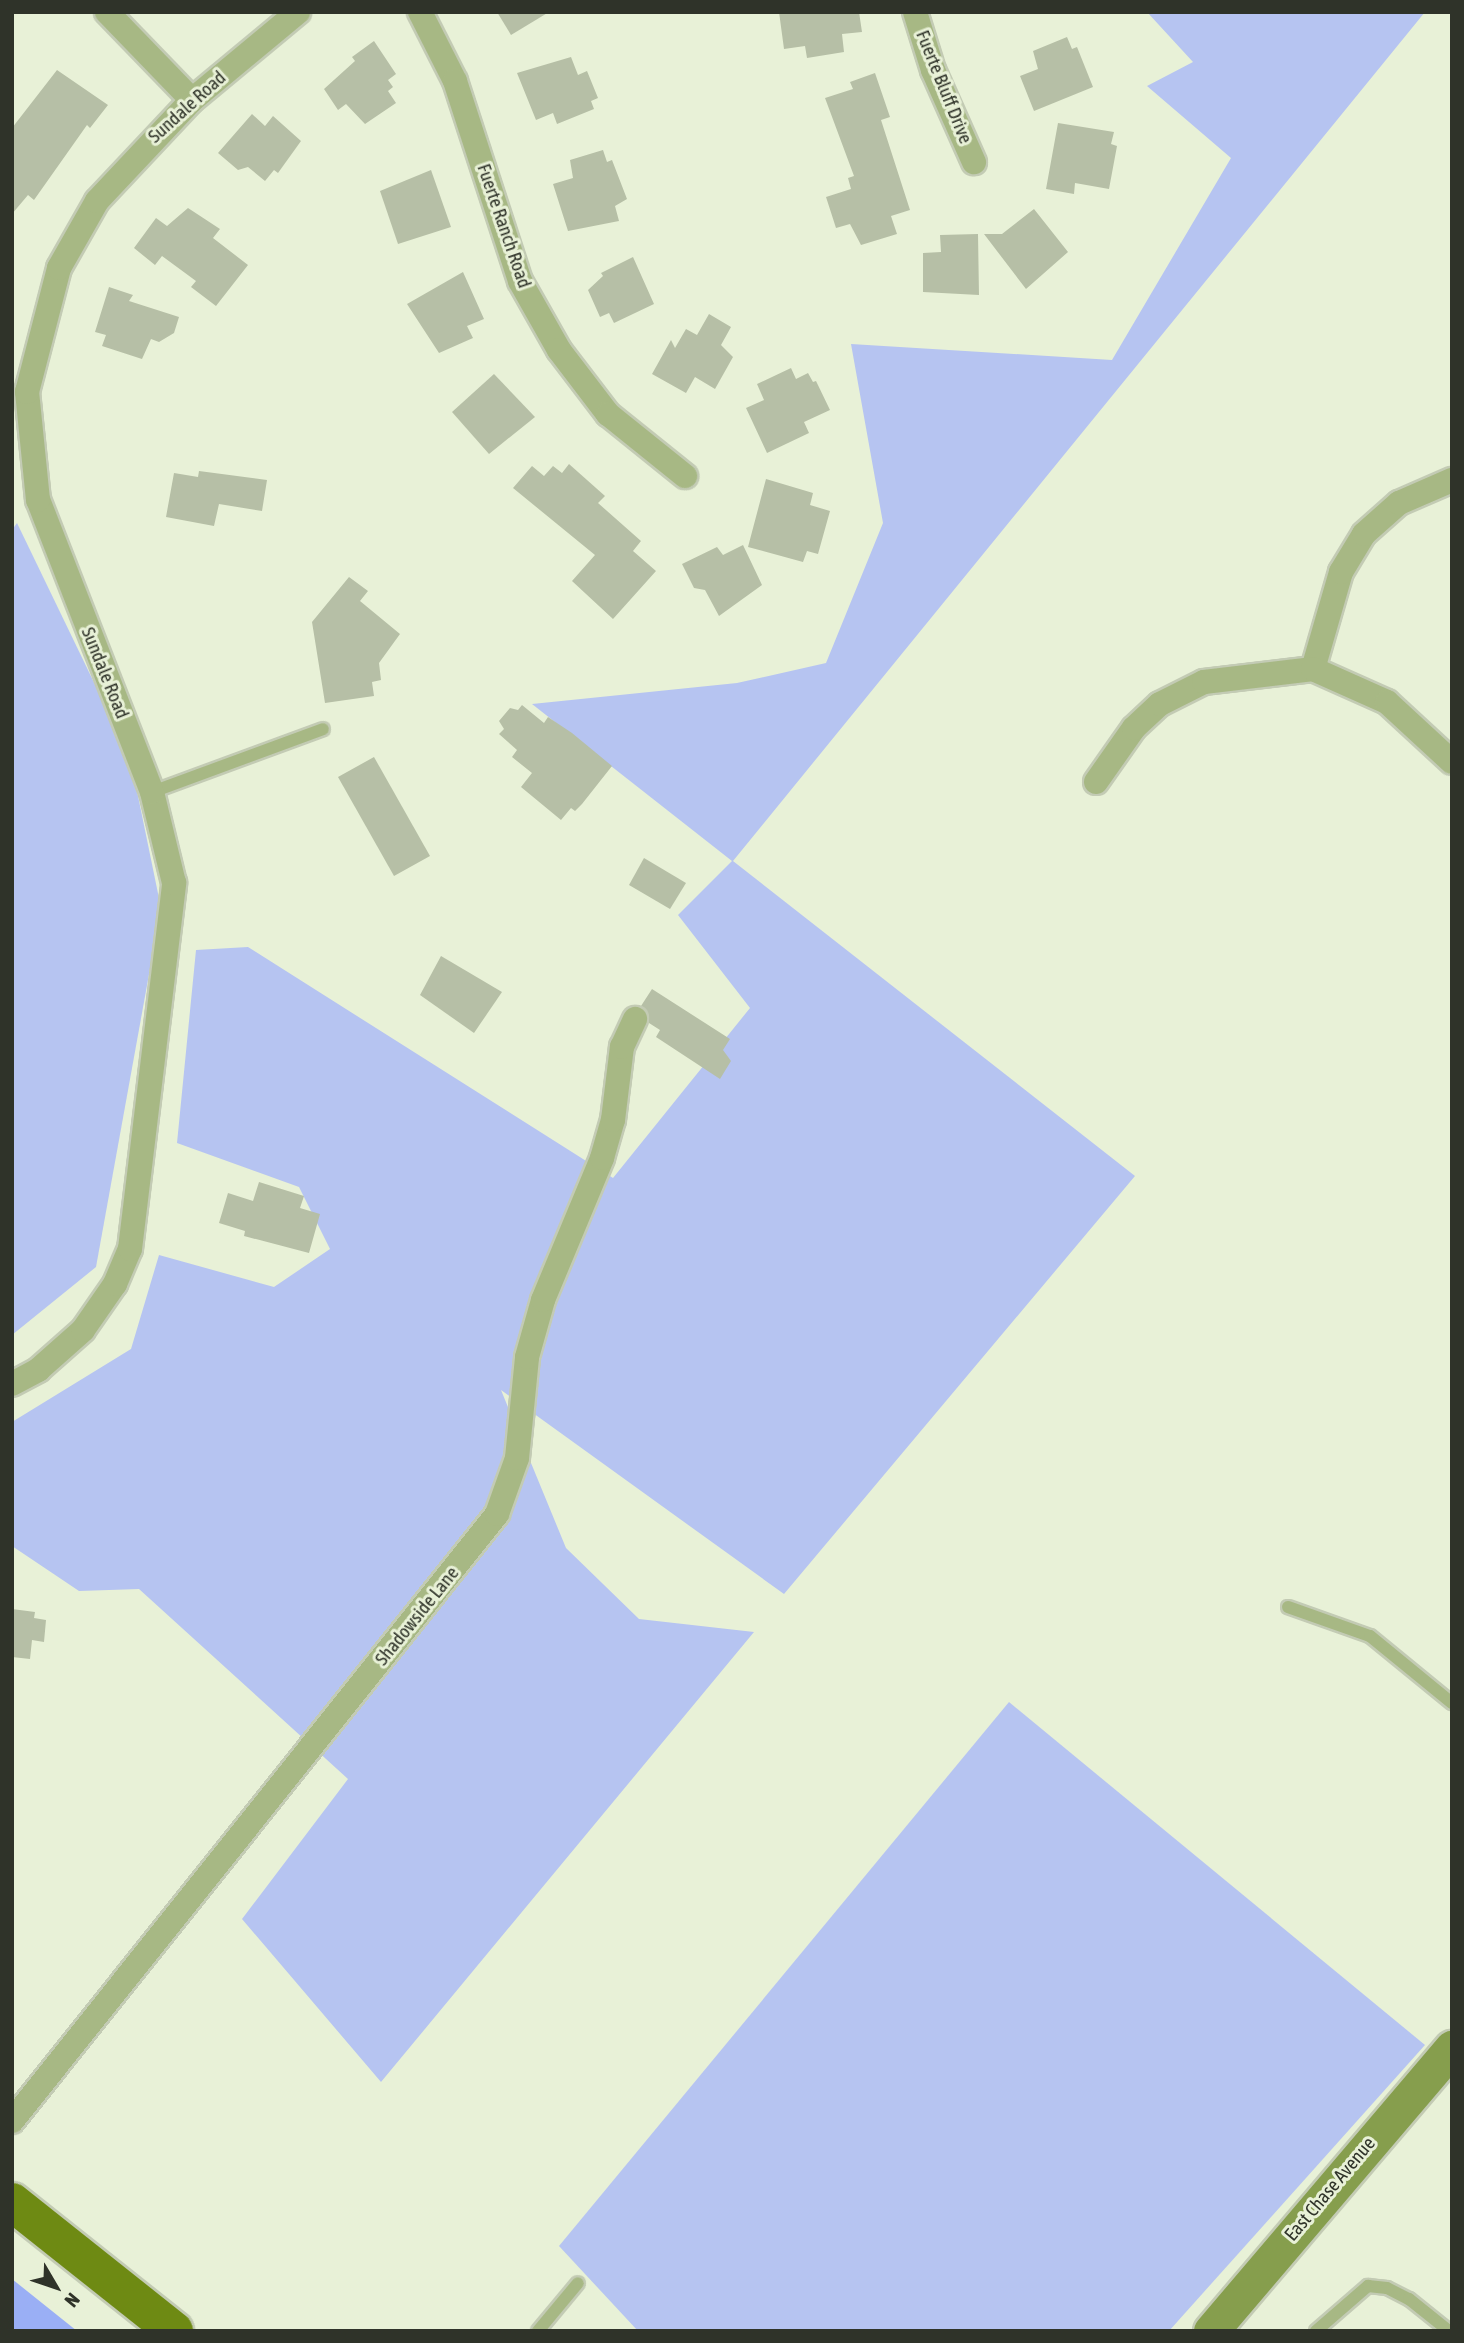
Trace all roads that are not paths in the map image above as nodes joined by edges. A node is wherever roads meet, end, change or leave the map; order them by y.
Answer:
1 (107, 12) edge
2 (298, 12) edge
3 (420, 12) edge
4 (915, 12) edge
5 (192, 100) junction
6 (974, 162) dead end
7 (685, 476) dead end
8 (1452, 480) edge
9 (1313, 670) junction
10 (323, 729) dead end
11 (1452, 762) edge
12 (1096, 782) dead end
13 (152, 792) junction
14 (635, 1019) dead end
15 (12, 1384) edge
16 (1288, 1607) dead end
17 (1452, 1703) edge
18 (1452, 2048) edge
19 (12, 2121) edge
20 (12, 2202) edge
21 (578, 2283) dead end
22 (174, 2331) edge
23 (538, 2331) edge
24 (1211, 2331) edge
25 (1316, 2331) edge
26 (1449, 2331) edge

1 - 5 street
2 - 5 street, Sundale Road
3 - 7 street, Fuerte Ranch Road
4 - 6 street, Fuerte Bluff Drive
5 - 13 street, Sundale Road
8 - 9 street
9 - 11 street
9 - 12 street
10 - 13 lane
13 - 15 street, Sundale Road
14 - 19 street, Shadowside Lane
16 - 17 lane
18 - 24 main road, East Chase Avenue
20 - 22 main road
21 - 23 lane
25 - 26 lane

